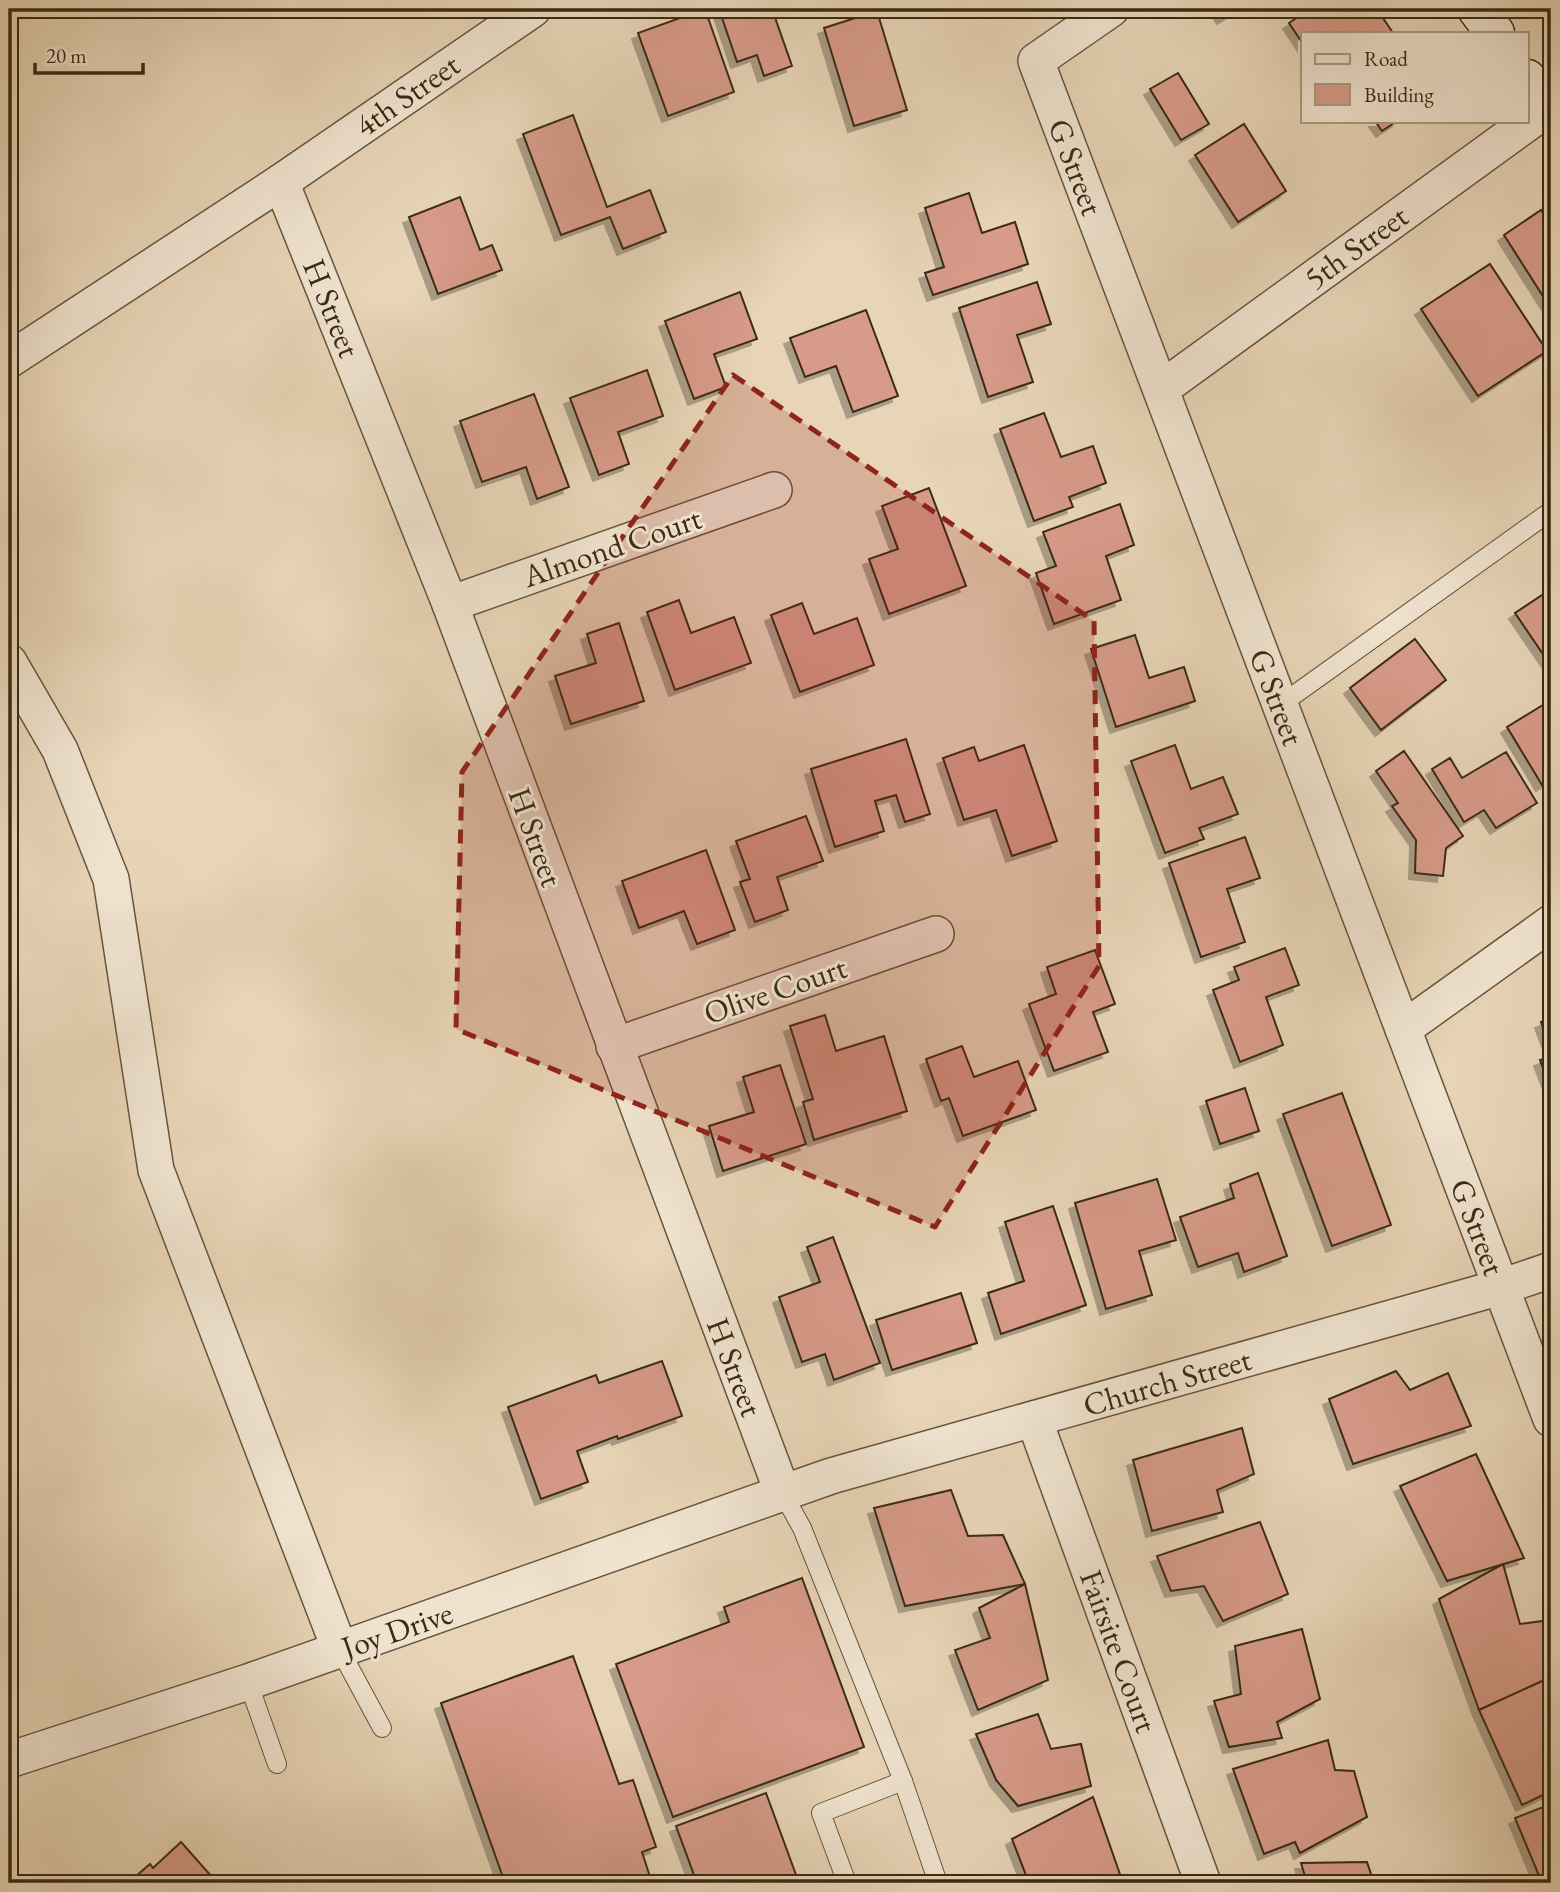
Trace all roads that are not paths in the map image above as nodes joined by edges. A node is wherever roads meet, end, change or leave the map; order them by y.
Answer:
1 (533, 9) edge
2 (1111, 9) edge
3 (1477, 9) edge
4 (1494, 32) edge
5 (1544, 102) edge
6 (1528, 114) edge
7 (1517, 122) edge
8 (282, 182) junction
9 (9, 360) edge
10 (1161, 389) junction
11 (774, 490) dead end
12 (1551, 511) edge
13 (450, 604) junction
14 (9, 662) edge
15 (1280, 705) junction
16 (1551, 923) edge
17 (936, 934) dead end
18 (1403, 1029) junction
19 (614, 1046) junction
20 (1551, 1270) edge
21 (1501, 1287) junction
22 (1034, 1419) junction
23 (1551, 1419) edge
24 (783, 1494) junction
25 (340, 1650) junction
26 (248, 1682) junction
27 (382, 1728) dead end
28 (9, 1760) edge
29 (277, 1764) dead end
30 (903, 1781) junction
31 (847, 1883) edge
32 (938, 1883) edge
33 (1203, 1883) edge

1 - 8 street, 4th Street
2 - 10 street, G Street
3 - 4 main road
5 - 6 street, 5th Street
7 - 10 street, 5th Street
8 - 9 street, 4th Street
8 - 13 street, H Street
10 - 15 street, G Street
11 - 13 street, Almond Court
12 - 15 lane
13 - 19 street, H Street
14 - 25 street
15 - 18 street, G Street
16 - 18 street
17 - 19 street, Olive Court
18 - 21 street, G Street
19 - 24 street, H Street
20 - 21 street, Church Street
21 - 22 street, Church Street
21 - 23 street, G Street
22 - 24 street, Church Street
22 - 33 street, Fairsite Court
24 - 25 street, Joy Drive
24 - 30 lane
25 - 26 street, Joy Drive
25 - 27 lane
26 - 28 street, Joy Drive
26 - 29 lane
30 - 31 lane
30 - 32 lane

